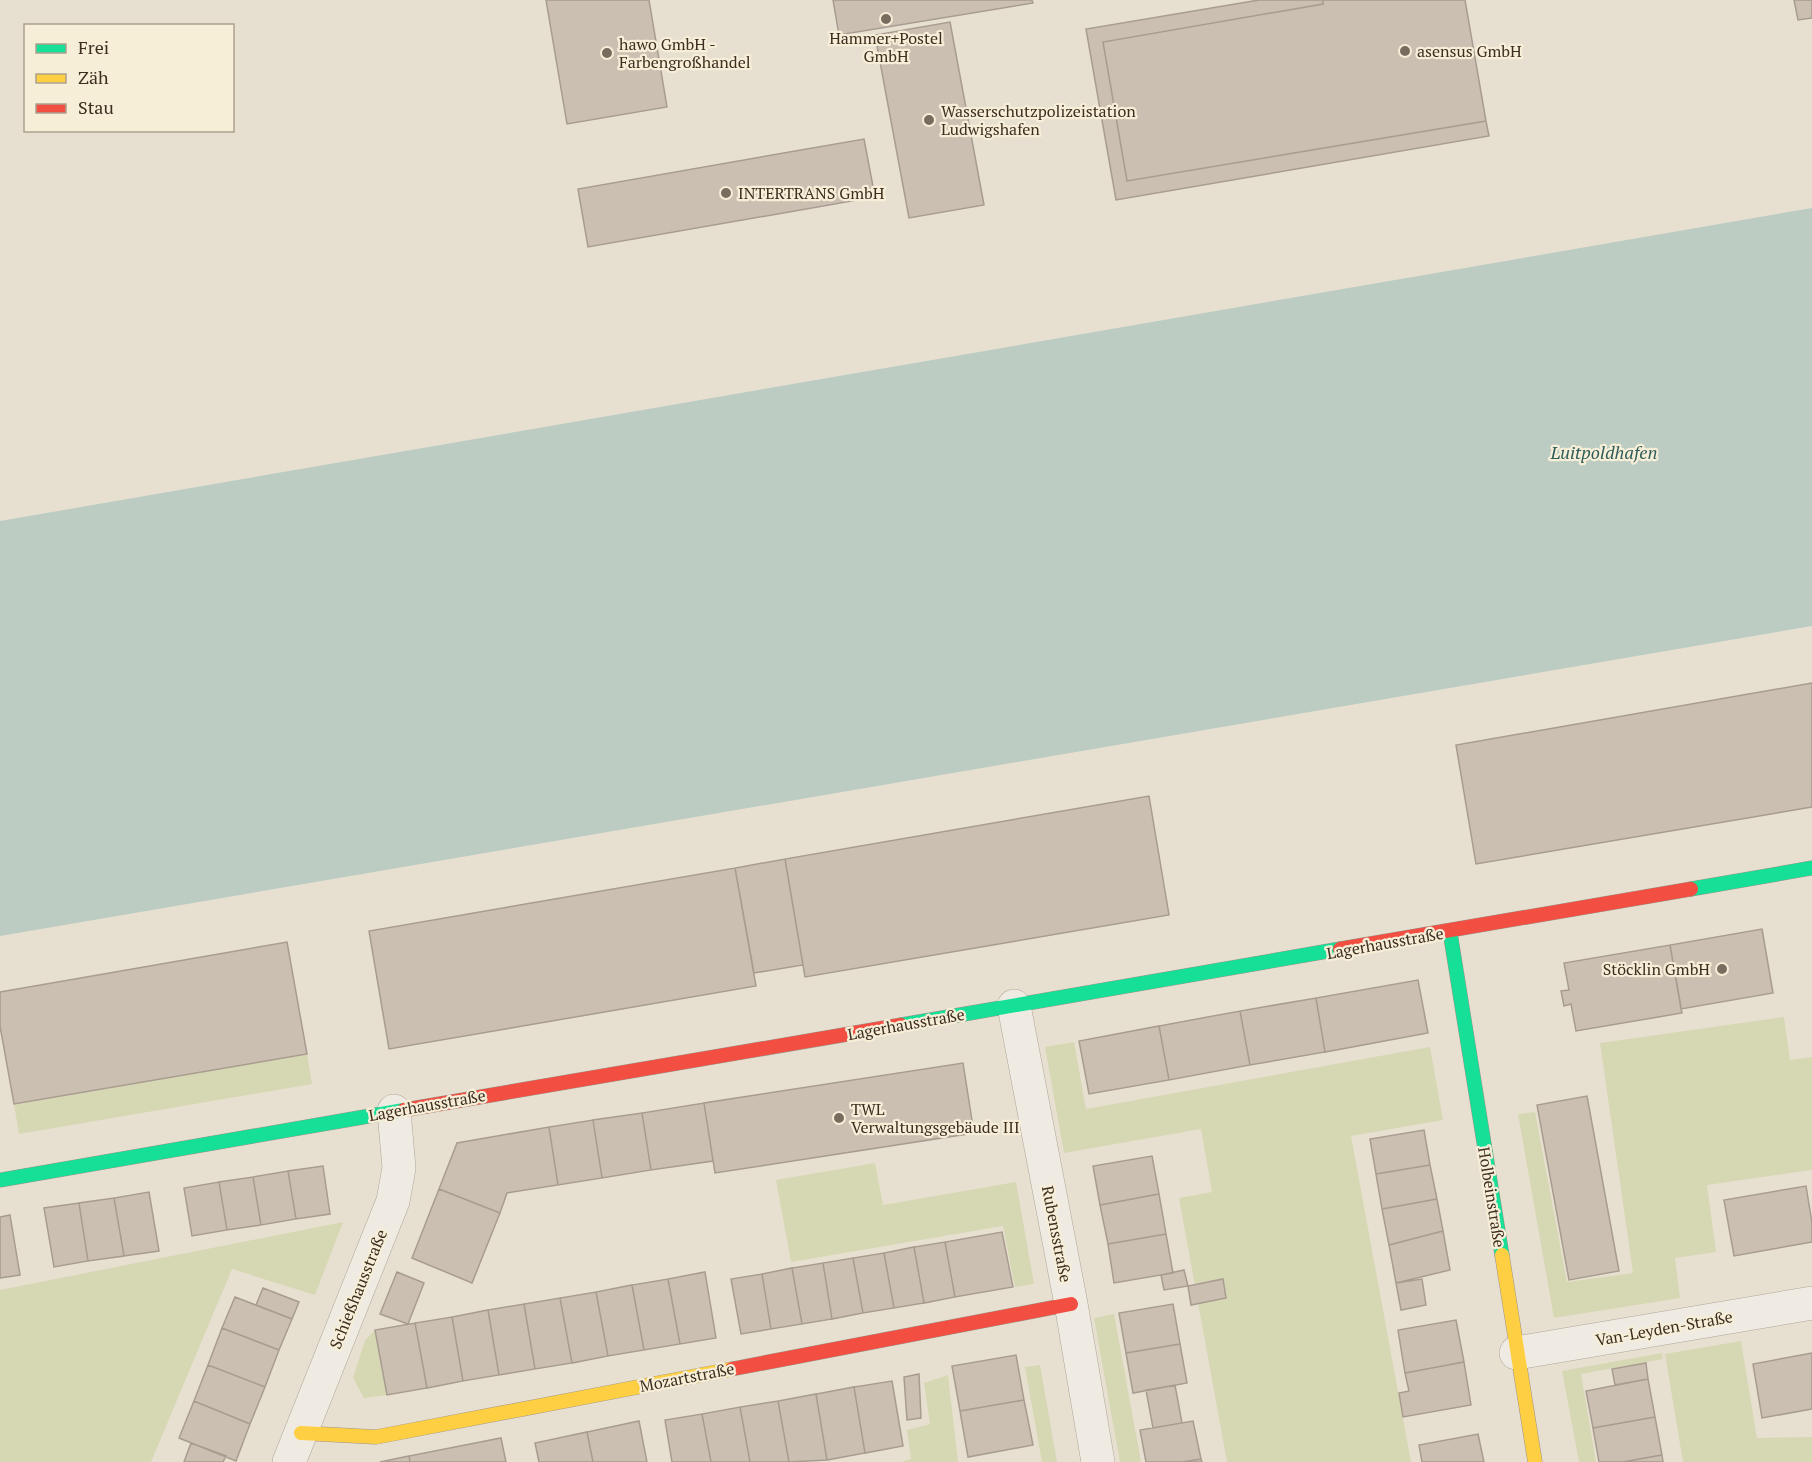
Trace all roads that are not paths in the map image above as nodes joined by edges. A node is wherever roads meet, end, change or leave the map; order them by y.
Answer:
1 (1812, 868) edge
2 (1450, 932) junction
3 (1014, 1006) junction
4 (394, 1111) junction
5 (0, 1180) edge
6 (1812, 1303) edge
7 (1071, 1304) junction
8 (1516, 1353) junction
9 (295, 1447) edge
10 (1098, 1462) edge
11 (1535, 1462) edge

1 - 2 street, Lagerhausstraße
2 - 3 street, Lagerhausstraße
2 - 8 street, Holbeinstraße
3 - 4 street, Lagerhausstraße
3 - 7 street, Rubensstraße
4 - 5 street, Lagerhausstraße
4 - 9 street, Schießhausstraße
6 - 8 street, Van-Leyden-Straße
7 - 9 street, Mozartstraße
7 - 10 street, Rubensstraße
8 - 11 street, Holbeinstraße

